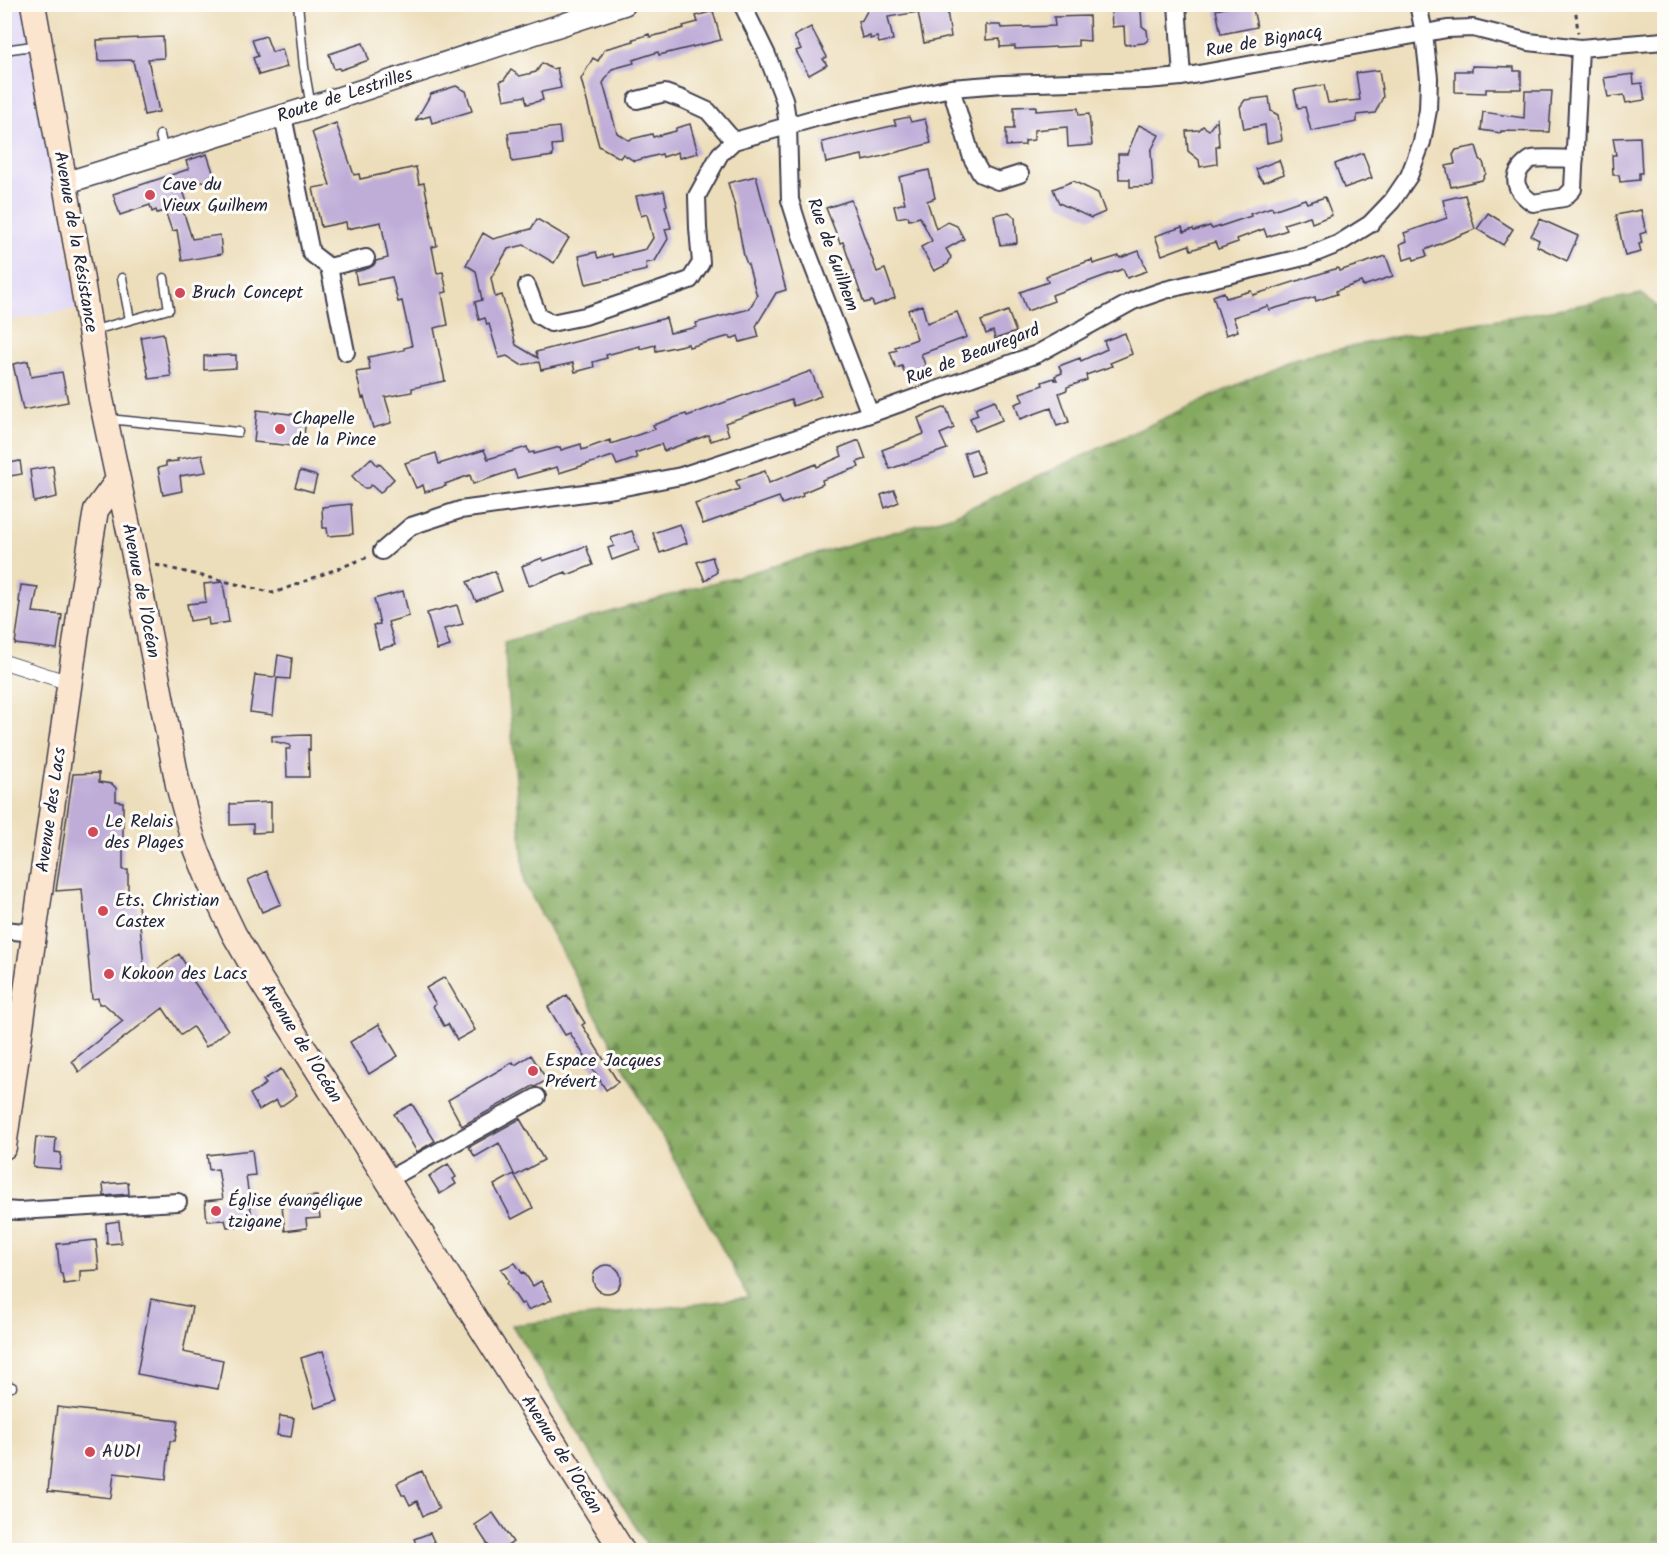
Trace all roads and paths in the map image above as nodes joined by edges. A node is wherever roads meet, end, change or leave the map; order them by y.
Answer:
1 (33, 4) edge
2 (298, 4) edge
3 (625, 4) edge
4 (742, 4) edge
5 (1177, 4) edge
6 (1418, 4) edge
7 (1575, 4) edge
8 (1424, 33) junction
9 (1665, 41) edge
10 (40, 45) junction
11 (1580, 48) junction
12 (4, 50) edge
13 (1182, 77) junction
14 (951, 88) junction
15 (637, 100) dead end
16 (311, 107) junction
17 (283, 116) junction
18 (788, 125) junction
19 (734, 141) junction
20 (1575, 159) dead end
21 (1020, 174) dead end
22 (65, 183) junction
23 (366, 258) dead end
24 (329, 267) junction
25 (122, 278) dead end
26 (164, 278) dead end
27 (528, 286) dead end
28 (130, 320) junction
29 (91, 331) junction
30 (346, 352) dead end
31 (870, 414) junction
32 (104, 418) junction
33 (238, 432) dead end
34 (118, 480) junction
35 (382, 551) joint
36 (134, 559) junction
37 (4, 662) edge
38 (70, 682) junction
39 (4, 930) edge
40 (34, 933) junction
41 (537, 1097) dead end
42 (4, 1147) edge
43 (387, 1180) junction
44 (178, 1202) dead end
45 (4, 1210) edge
46 (622, 1551) edge

1 - 10 main road, Avenue de la Résistance
2 - 16 lane
3 - 16 street, Route de Lestrilles
4 - 18 street, Rue de Guilhem
5 - 13 street, Rue de Bignacq
6 - 8 street, Rue de Beauregard
7 - 11 path
8 - 11 street, Rue de Bignacq
8 - 13 street, Rue de Bignacq
8 - 31 street, Rue de Beauregard
9 - 11 street, Rue de Bignacq
10 - 12 lane
10 - 22 main road, Avenue de la Résistance
11 - 20 street
13 - 14 street, Rue de Bignacq
14 - 18 street, Rue de Bignacq
14 - 21 street
15 - 19 street
16 - 17 street, Route de Lestrilles
17 - 22 street, Route de Lestrilles
17 - 24 street
18 - 19 street, Rue de Bignacq
18 - 31 street, Rue de Guilhem
19 - 27 street
22 - 29 main road, Avenue de la Résistance
23 - 24 street
24 - 30 street
25 - 28 lane
26 - 28 lane
28 - 29 lane
29 - 32 main road, Avenue de la Résistance
31 - 35 street, Rue de Beauregard
32 - 33 lane
32 - 34 main road, Avenue de la Résistance
34 - 36 main road, Avenue de l'Océan
34 - 38 main road, Avenue des Lacs
35 - 36 path
36 - 43 main road, Avenue de l'Océan
37 - 38 street
38 - 40 main road, Avenue des Lacs
39 - 40 street
40 - 42 main road, Avenue des Lacs
41 - 43 street
43 - 46 main road, Avenue de l'Océan
44 - 45 street

